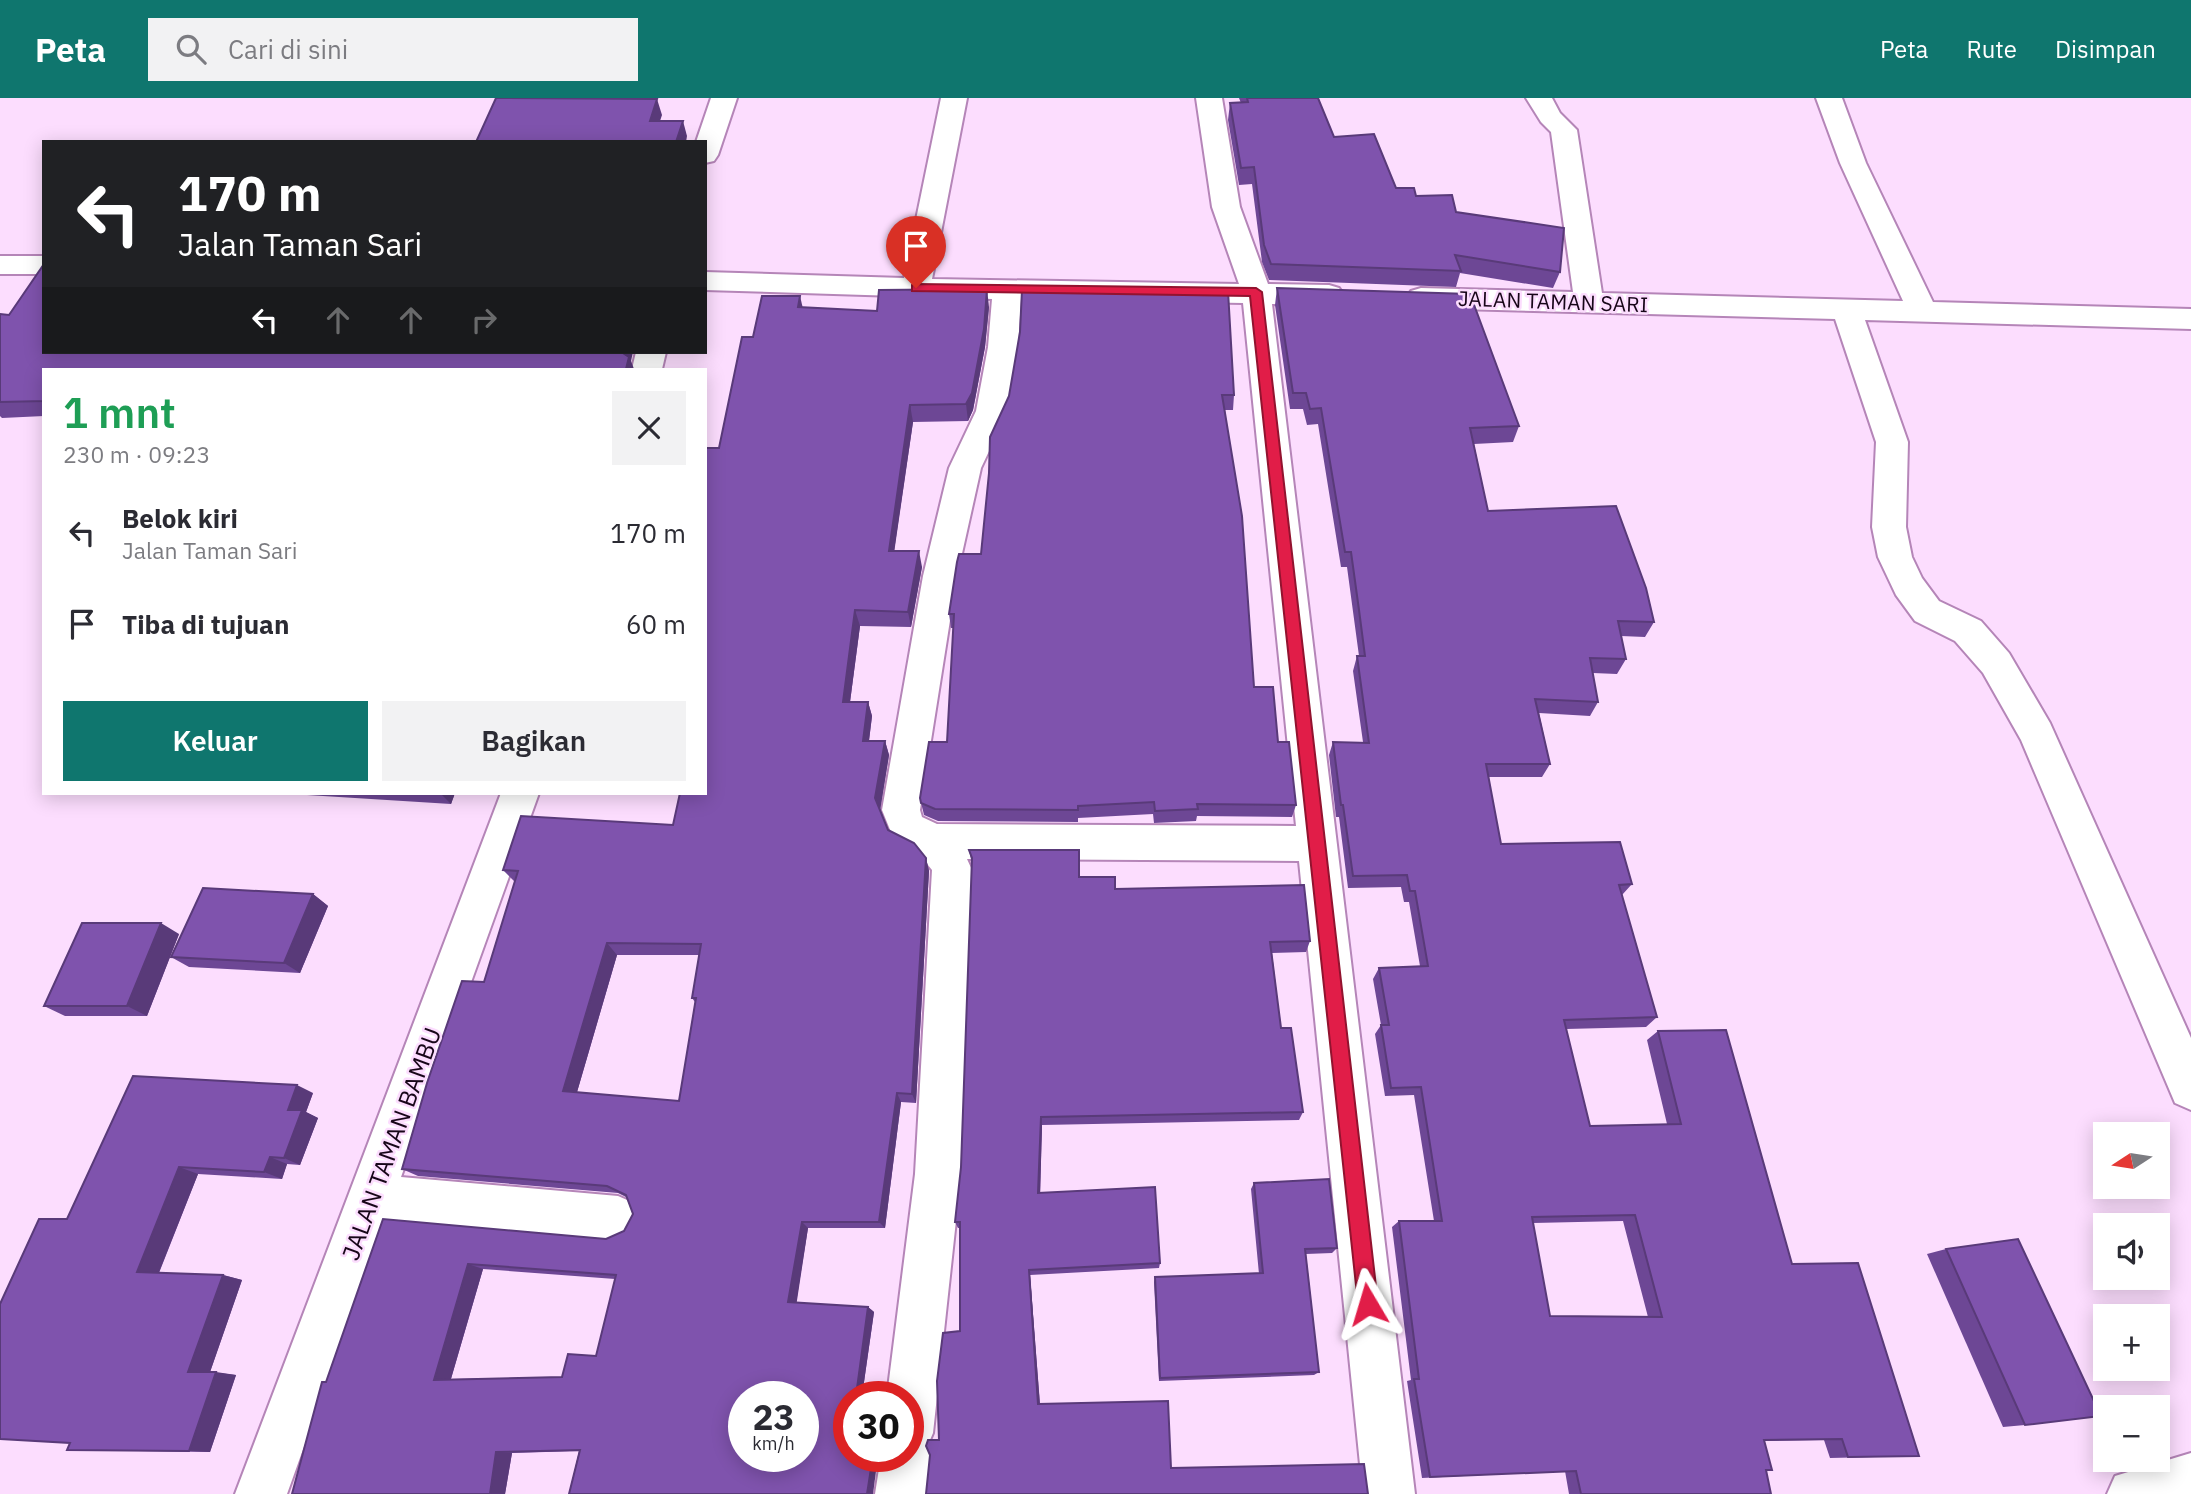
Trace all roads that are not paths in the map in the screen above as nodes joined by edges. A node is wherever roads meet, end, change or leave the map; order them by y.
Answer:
1 (724, 98) edge
2 (954, 98) edge
3 (1209, 98) edge
4 (1539, 98) edge
5 (1829, 98) edge
6 (707, 149) edge
7 (0, 265) edge
8 (42, 265) edge
9 (707, 281) edge
10 (916, 288) junction
11 (1007, 290) junction
12 (1256, 292) junction
13 (1353, 296) edge
14 (1395, 297) edge
15 (1589, 304) junction
16 (1846, 309) junction
17 (1923, 312) junction
18 (2191, 319) edge
19 (519, 795) edge
20 (932, 841) junction
21 (1316, 844) junction
22 (2191, 1088) edge
23 (373, 1197) junction
24 (618, 1219) dead end
25 (914, 1381) edge
26 (904, 1472) edge
27 (261, 1494) edge
28 (901, 1494) edge
29 (1389, 1494) edge

1 - 6 street
2 - 10 street
3 - 12 street
4 - 15 street
5 - 17 street
7 - 8 street
9 - 10 street
10 - 11 street
11 - 12 street
11 - 20 street
12 - 13 street
12 - 21 street
14 - 15 street, JALAN TAMAN SARI
15 - 16 street, JALAN TAMAN SARI
16 - 17 street, JALAN TAMAN SARI
16 - 22 street
17 - 18 street, JALAN TAMAN SARI
19 - 23 street, JALAN TAMAN BAMBU
20 - 21 street
20 - 25 street
21 - 29 street
23 - 24 street
23 - 27 street, JALAN TAMAN BAMBU
26 - 28 street

